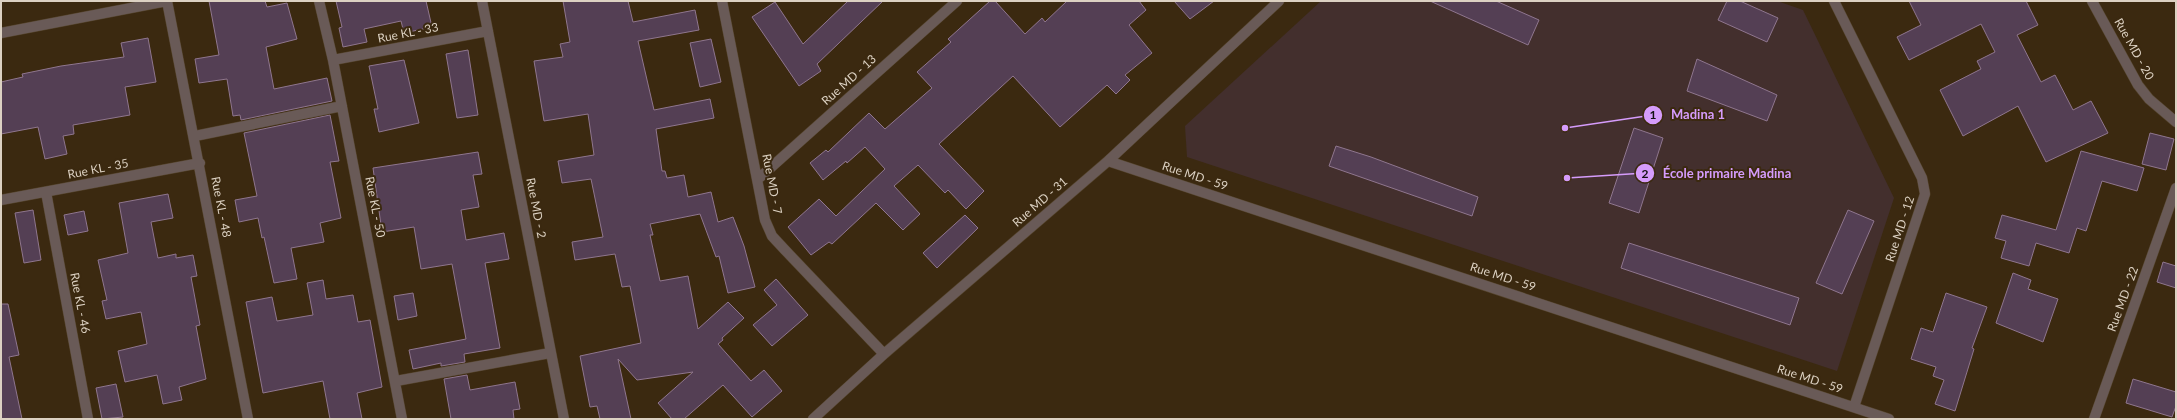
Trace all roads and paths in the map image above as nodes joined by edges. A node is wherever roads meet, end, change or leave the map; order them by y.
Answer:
1 (167, 1) edge
2 (319, 1) edge
3 (482, 1) edge
4 (722, 1) edge
5 (957, 1) edge
6 (1279, 1) edge
7 (1834, 1) edge
8 (2092, 1) edge
9 (488, 31) junction
10 (1, 33) edge
11 (333, 60) junction
12 (342, 106) junction
13 (2176, 122) edge
14 (194, 136) junction
15 (1108, 161) junction
16 (200, 163) junction
17 (758, 179) junction
18 (2176, 188) edge
19 (46, 192) junction
20 (1, 200) edge
21 (550, 353) junction
22 (884, 354) junction
23 (396, 381) junction
24 (1854, 407) junction
25 (88, 419) edge
26 (248, 419) edge
27 (402, 419) edge
28 (564, 419) edge
29 (813, 419) edge
30 (1889, 419) edge
31 (2094, 419) edge

1 - 10 street
1 - 14 street, Rue KL - 48
2 - 11 street, Rue KL - 50
3 - 9 street, Rue MD - 2
4 - 17 street, Rue MD - 7
5 - 17 street, Rue MD - 13
6 - 15 street, Rue MD - 31
7 - 24 street, Rue MD - 12
8 - 13 street, Rue MD - 20
9 - 11 street, Rue KL - 33
9 - 21 street, Rue MD - 2
11 - 12 street, Rue KL - 50
12 - 14 street
12 - 23 street, Rue KL - 50
14 - 16 street, Rue KL - 48
15 - 22 street, Rue MD - 31
15 - 24 street, Rue MD - 59
16 - 19 street, Rue KL - 35
16 - 26 street, Rue KL - 48
17 - 22 street, Rue MD - 7
18 - 31 street, Rue MD - 22
19 - 20 street, Rue KL - 35
19 - 25 street, Rue KL - 46
21 - 23 street
21 - 28 street, Rue MD - 2
22 - 29 street, Rue MD - 31
23 - 27 street, Rue KL - 50
24 - 30 street, Rue MD - 59

